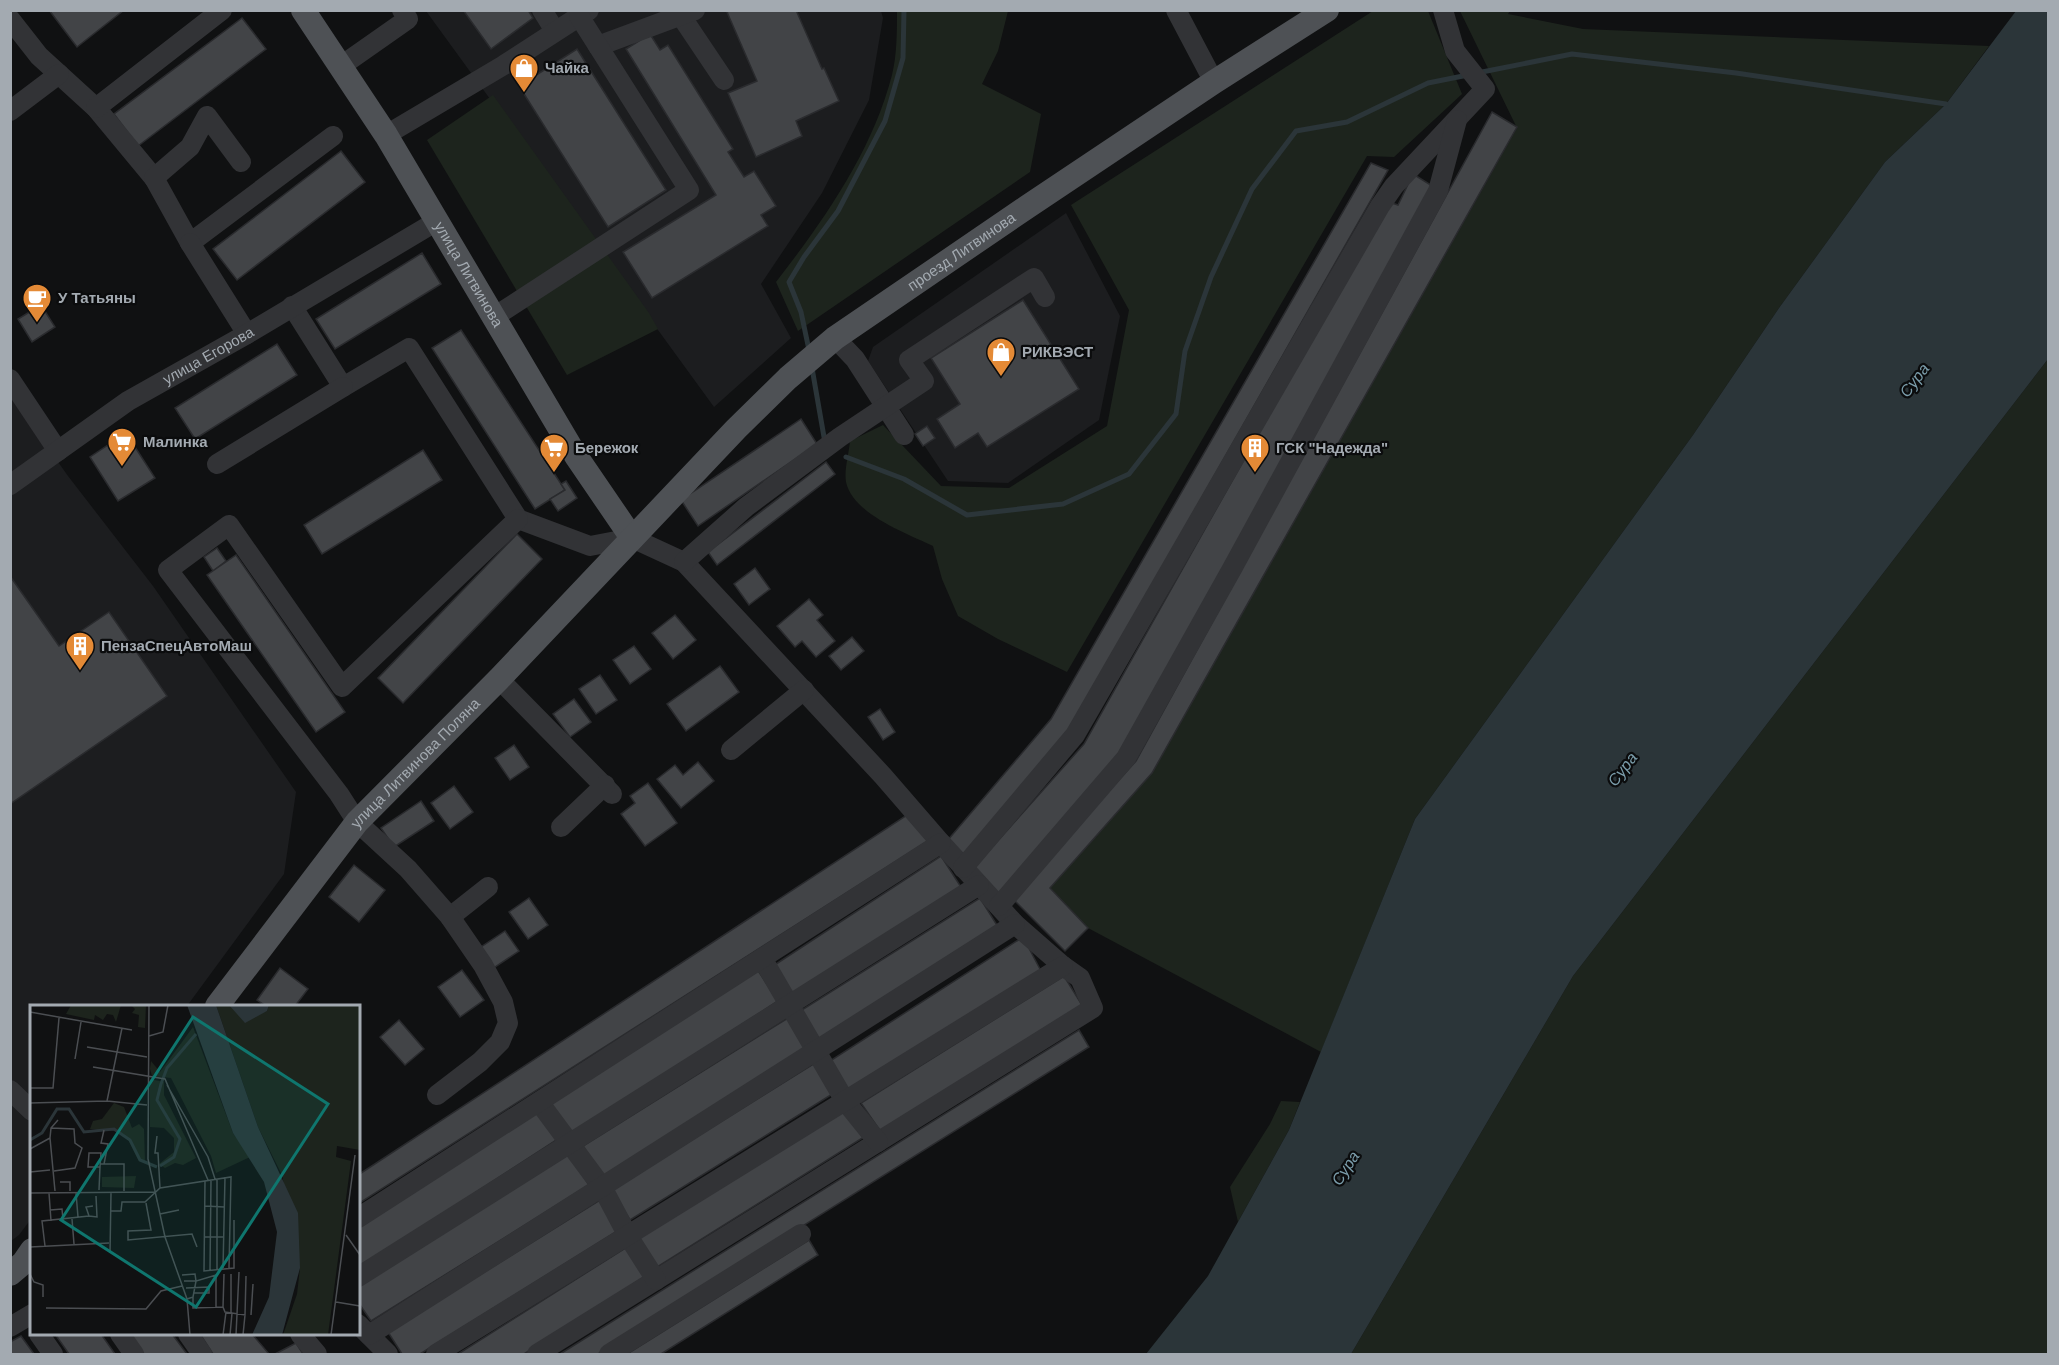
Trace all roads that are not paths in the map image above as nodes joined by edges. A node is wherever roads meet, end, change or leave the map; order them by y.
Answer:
1 (222, 10) edge
2 (303, 10) edge
3 (402, 10) edge
4 (542, 10) edge
5 (1176, 10) edge
6 (1327, 10) edge
7 (1443, 10) edge
8 (584, 13) edge
9 (684, 13) edge
10 (10, 19) edge
11 (555, 31) junction
12 (598, 46) junction
13 (341, 66) junction
14 (59, 74) junction
15 (724, 80) dead end
16 (1214, 82) junction
17 (96, 108) junction
18 (10, 111) edge
19 (1458, 117) junction
20 (386, 135) junction
21 (333, 136) dead end
22 (241, 162) dead end
23 (154, 178) junction
24 (437, 221) junction
25 (189, 243) junction
26 (1045, 297) dead end
27 (292, 306) junction
28 (494, 317) junction
29 (247, 334) junction
30 (836, 338) junction
31 (10, 379) edge
32 (343, 387) junction
33 (885, 407) junction
34 (904, 435) dead end
35 (58, 451) junction
36 (217, 464) dead end
37 (10, 485) edge
38 (518, 519) junction
39 (632, 538) junction
40 (684, 562) junction
41 (499, 679) junction
42 (804, 690) junction
43 (731, 750) dead end
44 (357, 822) junction
45 (561, 827) dead end
46 (940, 843) junction
47 (963, 868) junction
48 (979, 885) junction
49 (488, 886) dead end
50 (999, 906) junction
51 (450, 917) junction
52 (1015, 924) junction
53 (762, 958) junction
54 (1063, 966) junction
55 (218, 1005) edge
56 (789, 1005) junction
57 (815, 1051) junction
58 (10, 1090) edge
59 (437, 1095) dead end
60 (845, 1101) junction
61 (539, 1102) junction
62 (30, 1109) edge
63 (878, 1142) junction
64 (569, 1144) junction
65 (602, 1187) junction
66 (360, 1217) edge
67 (801, 1233) dead end
68 (628, 1236) junction
69 (360, 1276) edge
70 (656, 1280) junction
71 (30, 1318) edge
72 (10, 1327) edge
73 (364, 1330) edge
74 (40, 1335) edge
75 (121, 1335) edge
76 (189, 1335) edge
77 (301, 1335) edge
78 (53, 1354) edge
79 (134, 1354) edge
80 (202, 1354) edge
81 (317, 1354) edge
82 (388, 1354) edge
83 (436, 1354) edge
84 (537, 1354) edge
85 (609, 1354) edge

1 - 17 street
2 - 13 main road, улица Литвинова
3 - 13 street
4 - 11 street
5 - 16 street
6 - 16 main road, проезд Литвинова
7 - 19 street
8 - 11 street
8 - 12 street
9 - 12 street
9 - 15 street
10 - 14 street
11 - 20 street
12 - 28 street
13 - 20 main road, улица Литвинова
14 - 17 street
14 - 18 street
16 - 30 main road, проезд Литвинова
17 - 23 street
19 - 47 street
19 - 50 street
20 - 24 main road, улица Литвинова
21 - 25 street
22 - 23 street
23 - 25 street
24 - 27 street, улица Егорова
24 - 28 main road, улица Литвинова
25 - 29 street
26 - 33 street
27 - 29 street, улица Егорова
27 - 32 street
28 - 39 main road, улица Литвинова
29 - 35 street, улица Егорова
30 - 33 street
30 - 39 main road, проезд Литвинова
31 - 35 street
32 - 36 street
32 - 38 street
33 - 34 street
33 - 40 street
35 - 37 street, улица Егорова
38 - 39 street
38 - 44 street
39 - 40 street
39 - 41 main road, улица Литвинова Поляна
40 - 42 street
41 - 44 main road, улица Литвинова Поляна
41 - 45 street
42 - 43 street
42 - 46 street
44 - 51 street
44 - 55 main road, улица Литвинова Поляна
46 - 47 street
46 - 53 street
47 - 48 street
48 - 50 street
48 - 56 street
49 - 51 street
50 - 52 street
51 - 59 street
52 - 54 street
52 - 57 street
53 - 56 street
53 - 61 street
54 - 60 street
54 - 63 street
56 - 57 street
56 - 64 street
57 - 60 street
57 - 65 street
58 - 62 street
60 - 63 street
60 - 68 street
61 - 64 street
61 - 66 street
63 - 70 street
64 - 65 street
64 - 69 street
65 - 68 street
65 - 73 street
67 - 85 street
68 - 70 street
68 - 83 street
70 - 84 street
71 - 72 street
73 - 82 street
74 - 78 street
75 - 79 street
76 - 80 street
77 - 81 street

